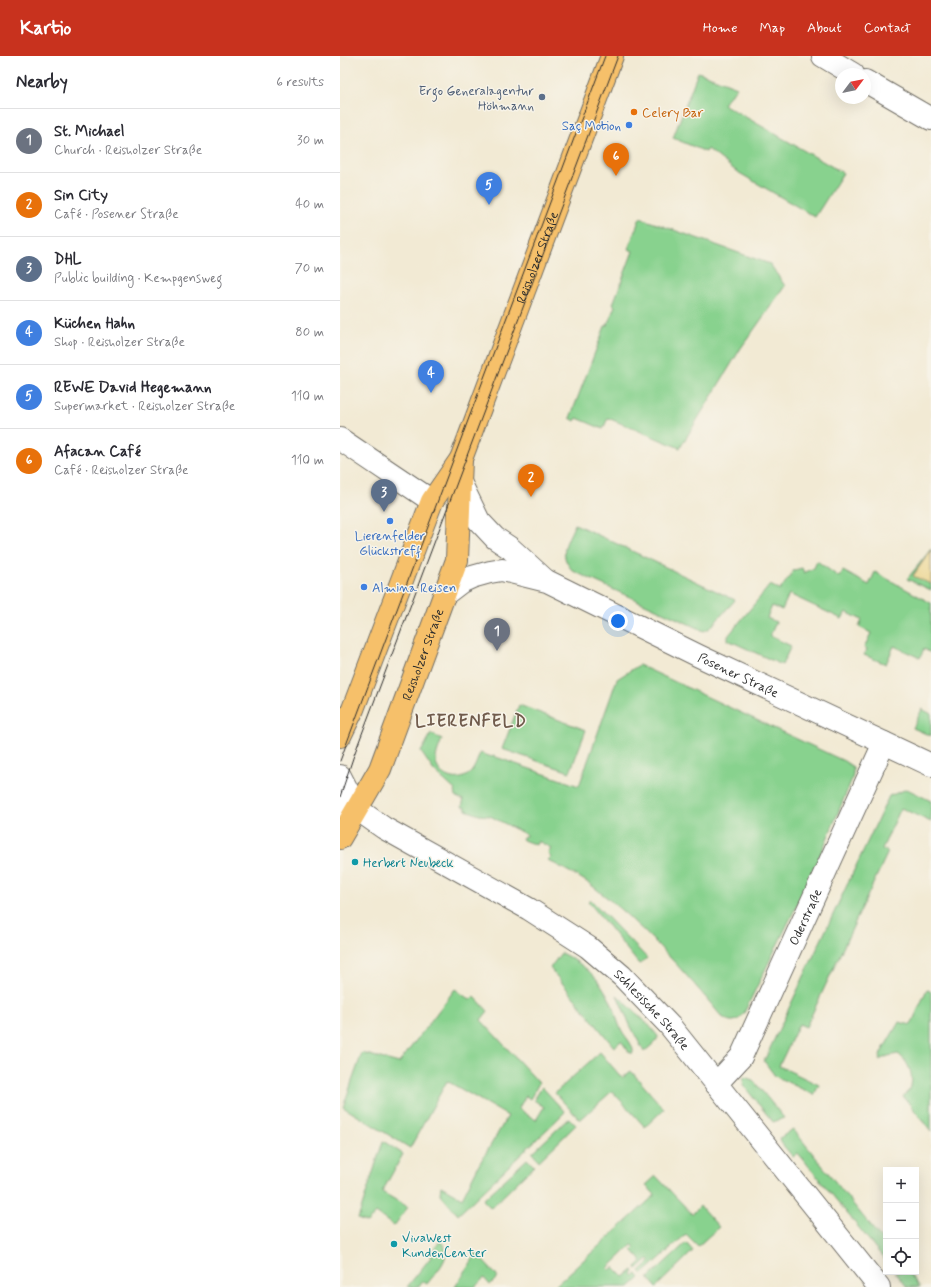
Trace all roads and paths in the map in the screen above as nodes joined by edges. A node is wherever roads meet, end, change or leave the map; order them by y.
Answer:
1 (612, 56) edge
2 (823, 56) edge
3 (843, 68) edge
4 (871, 84) edge
5 (931, 119) edge
6 (340, 439) edge
7 (461, 459) junction
8 (461, 484) junction
9 (432, 501) junction
10 (547, 581) junction
11 (444, 595) junction
12 (340, 736) edge
13 (884, 743) junction
14 (931, 765) edge
15 (340, 776) edge
16 (348, 808) edge
17 (340, 838) edge
18 (716, 1084) junction
19 (879, 1287) edge

1 - 7 main road, Reisholzer Straße
2 - 3 street
4 - 5 street
6 - 9 street
7 - 8 main road, Reisholzer Straße
7 - 9 main road, Reisholzer Straße
8 - 9 main road
8 - 10 street, Posener Straße
8 - 11 main road, Reisholzer Straße
9 - 12 main road, Reisholzer Straße
10 - 11 street, Posener Straße
10 - 13 street, Posener Straße
11 - 16 main road, Reisholzer Straße
13 - 14 street, Posener Straße
13 - 18 street, Oderstraße
15 - 16 street
16 - 17 main road, Reisholzer Straße
16 - 18 street, Schlesische Straße
18 - 19 street, Schlesische Straße

